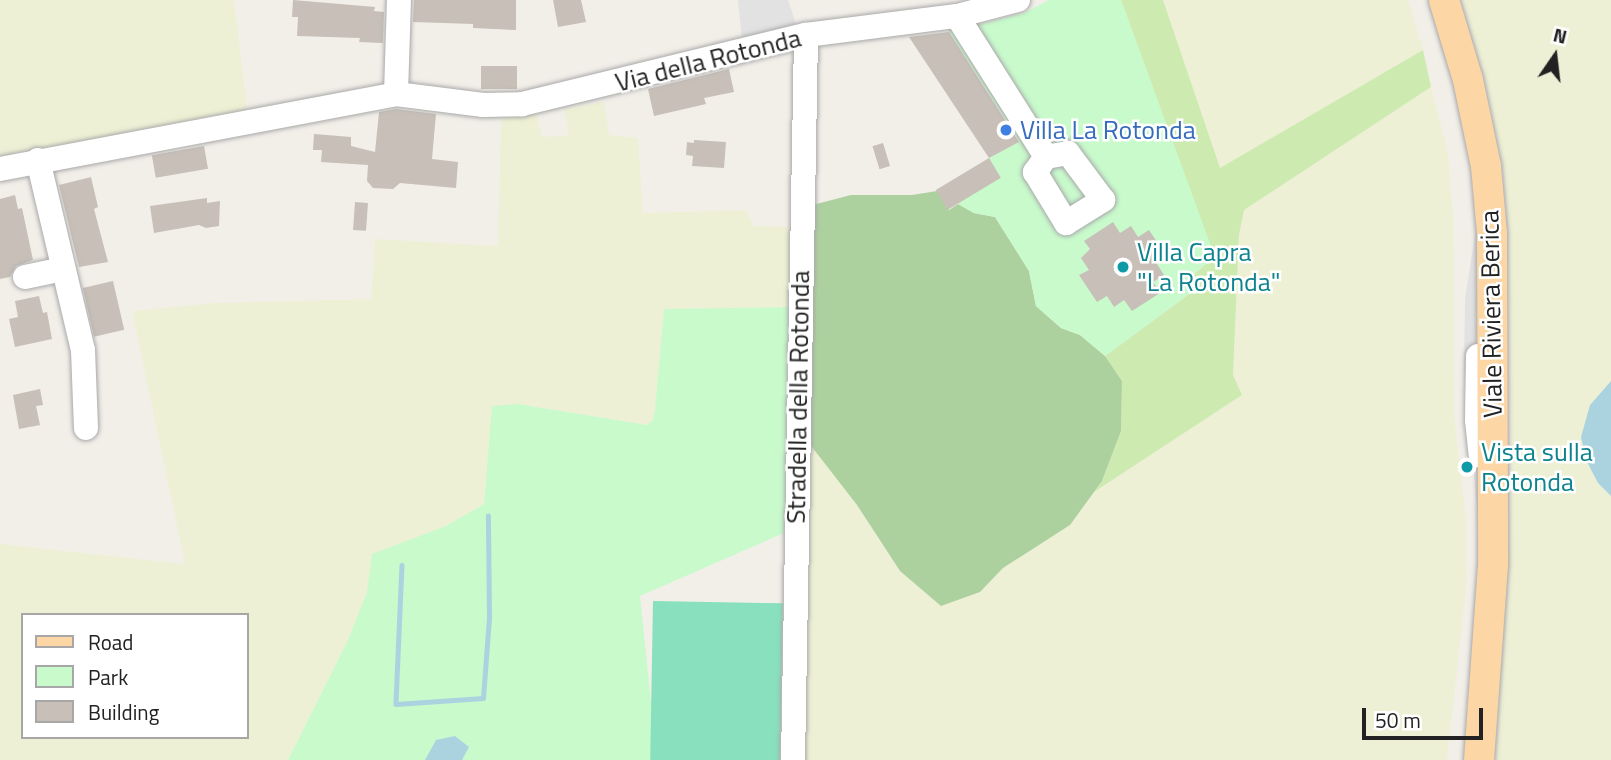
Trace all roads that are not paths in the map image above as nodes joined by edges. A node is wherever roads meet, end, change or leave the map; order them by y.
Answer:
1 (399, 0) edge
2 (1018, 0) edge
3 (1444, 0) edge
4 (957, 16) junction
5 (806, 35) junction
6 (397, 94) junction
7 (1046, 157) dead end
8 (38, 160) junction
9 (0, 169) edge
10 (63, 269) junction
11 (25, 277) dead end
12 (86, 428) dead end
13 (793, 760) edge
14 (1479, 760) edge

1 - 6 street
2 - 4 street, Via della Rotonda
3 - 14 main road, Viale Riviera Berica
4 - 5 street, Via della Rotonda
4 - 7 street
5 - 6 street, Via della Rotonda
5 - 13 street, Stradella della Rotonda
6 - 8 street, Via della Rotonda
8 - 9 street, Via della Rotonda
8 - 10 street
10 - 11 street
10 - 12 street

